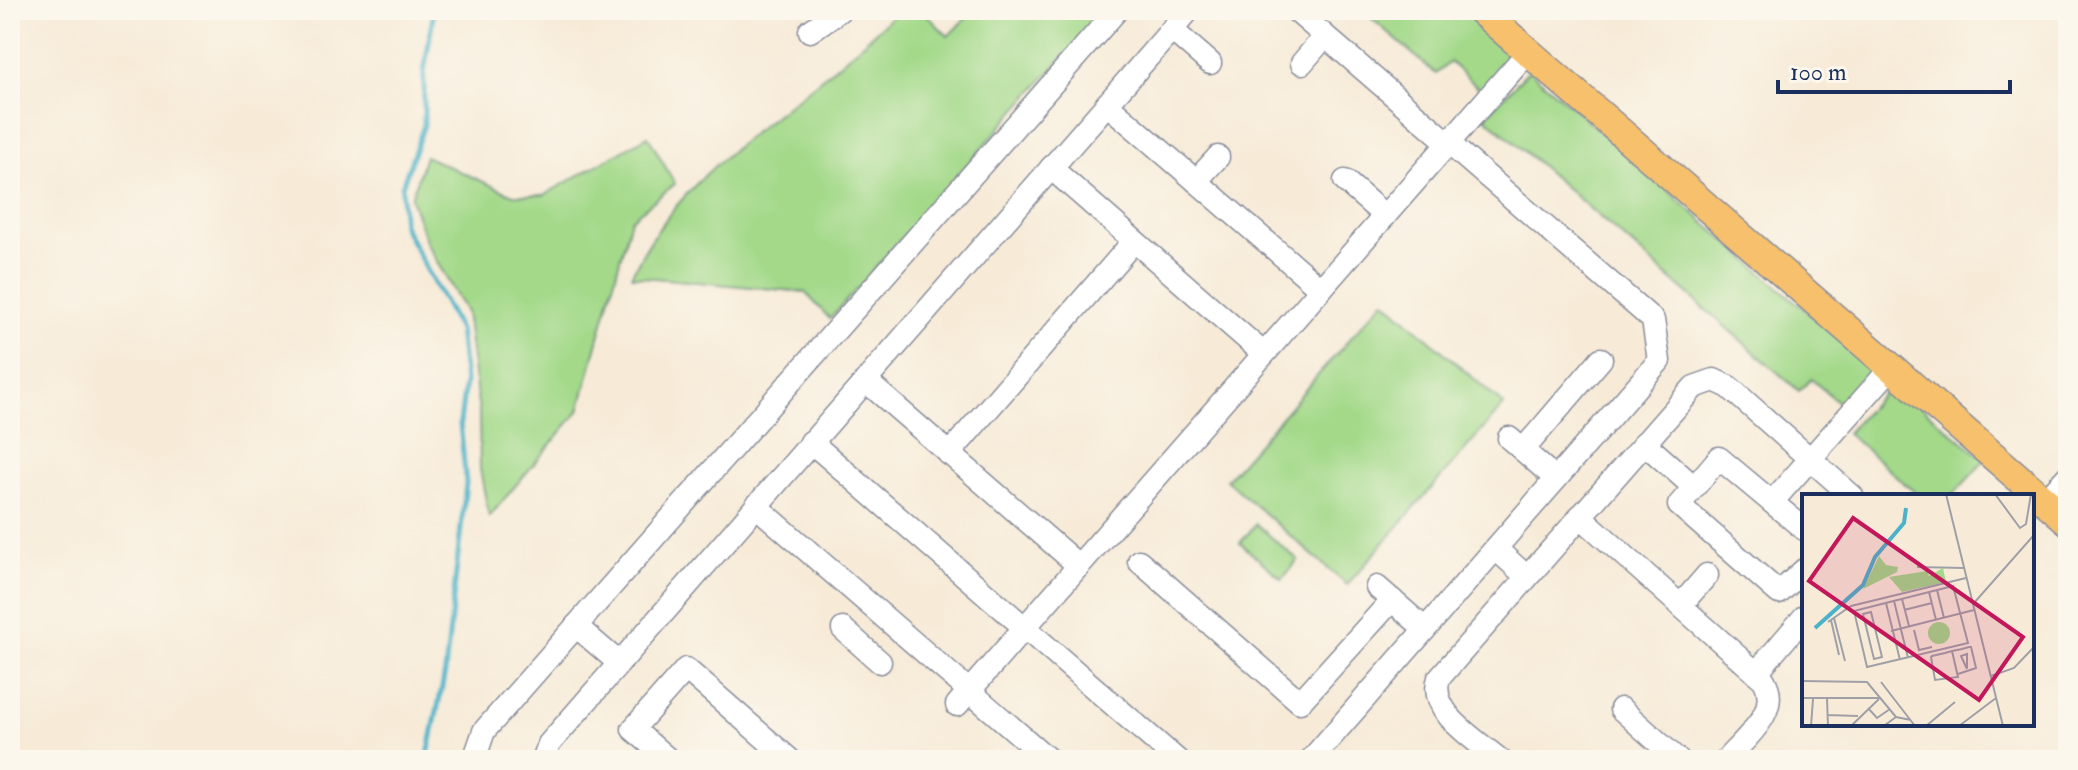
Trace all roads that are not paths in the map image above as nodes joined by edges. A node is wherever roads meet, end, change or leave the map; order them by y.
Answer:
1 (840, 10) edge
2 (1117, 10) edge
3 (1189, 10) edge
4 (1295, 10) edge
5 (1480, 10) edge
6 (1172, 30) junction
7 (810, 31) dead end
8 (1325, 36) junction
9 (1529, 51) junction
10 (1210, 63) dead end
11 (1302, 63) dead end
12 (1107, 104) junction
13 (1449, 143) junction
14 (1218, 157) dead end
15 (1051, 168) junction
16 (1196, 181) junction
17 (1345, 181) dead end
18 (1385, 216) junction
19 (1134, 241) junction
20 (1321, 289) junction
21 (1264, 354) junction
22 (1601, 359) dead end
23 (1892, 367) junction
24 (866, 381) junction
25 (811, 442) junction
26 (1644, 443) junction
27 (949, 454) junction
28 (1810, 459) junction
29 (2068, 476) edge
30 (1556, 479) junction
31 (1694, 487) junction
32 (1850, 494) edge
33 (2044, 501) junction
34 (1772, 502) junction
35 (756, 506) junction
36 (1580, 516) junction
37 (2068, 521) edge
38 (1802, 527) edge
39 (1496, 549) junction
40 (1139, 561) dead end
41 (1079, 566) junction
42 (1707, 575) dead end
43 (1802, 576) edge
44 (1527, 577) junction
45 (1681, 605) junction
46 (887, 619) junction
47 (1802, 619) edge
48 (576, 626) junction
49 (1025, 628) junction
50 (843, 629) dead end
51 (1425, 629) junction
52 (858, 651) junction
53 (880, 662) dead end
54 (619, 663) junction
55 (1757, 672) junction
56 (964, 698) junction
57 (1621, 709) dead end
58 (474, 760) edge
59 (543, 760) edge
60 (669, 760) edge
61 (790, 760) edge
62 (1049, 760) edge
63 (1177, 760) edge
64 (1311, 760) edge
65 (1500, 760) edge
66 (1678, 760) edge
67 (1726, 760) edge

1 - 7 lane
2 - 48 lane
3 - 6 lane
4 - 8 lane
5 - 9 main road
6 - 10 lane
6 - 12 lane
8 - 11 lane
8 - 13 lane
9 - 13 lane
9 - 23 main road
12 - 15 lane
12 - 16 lane
13 - 18 lane
13 - 30 lane
14 - 16 lane
15 - 19 lane
15 - 24 lane
16 - 20 lane
17 - 18 lane
18 - 20 lane
19 - 21 lane
19 - 27 lane
20 - 21 lane
21 - 41 lane
22 - 30 lane
23 - 28 lane
23 - 33 main road
24 - 25 lane
24 - 27 lane
25 - 35 lane
25 - 49 lane
26 - 28 lane
26 - 31 lane
26 - 36 lane
27 - 41 lane
28 - 32 lane
28 - 34 lane
29 - 33 lane
30 - 39 lane
31 - 34 lane
31 - 43 lane
33 - 37 main road
34 - 38 lane
35 - 46 lane
35 - 54 lane
36 - 44 lane
36 - 45 lane
39 - 44 lane
39 - 51 lane
40 - 51 lane
41 - 49 lane
42 - 45 lane
44 - 65 lane
45 - 55 lane
46 - 52 lane
46 - 56 lane
47 - 55 lane
48 - 54 lane
48 - 58 lane
49 - 56 lane
49 - 63 lane
50 - 52 lane
51 - 64 lane
52 - 53 lane
54 - 59 lane
55 - 67 lane
56 - 62 lane
57 - 66 lane
60 - 61 lane

